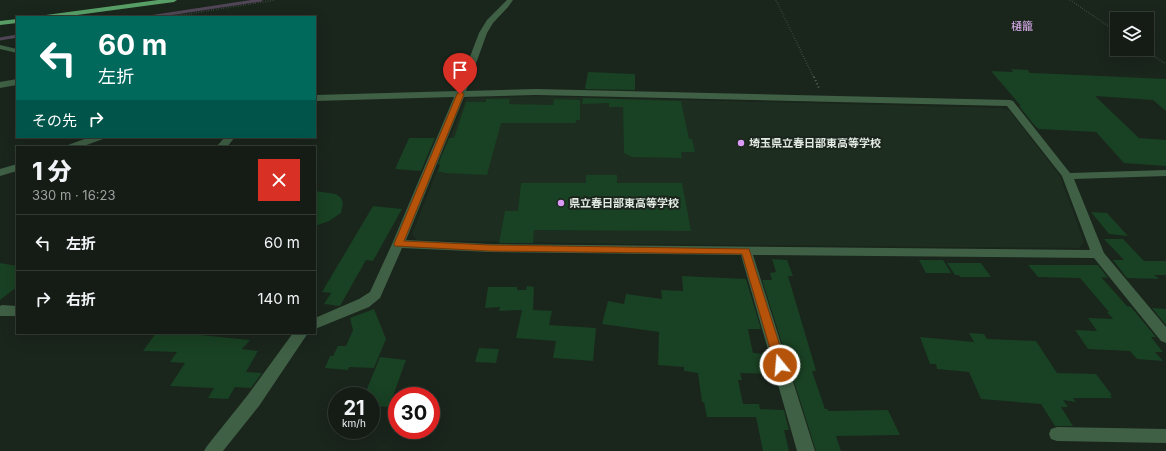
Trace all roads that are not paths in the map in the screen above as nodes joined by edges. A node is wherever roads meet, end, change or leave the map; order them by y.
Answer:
1 (174, 0) edge
2 (510, 0) edge
3 (54, 16) edge
4 (16, 21) edge
5 (0, 23) edge
6 (0, 47) edge
7 (16, 51) edge
8 (16, 82) edge
9 (0, 85) edge
10 (460, 94) junction
11 (316, 98) edge
12 (96, 138) edge
13 (229, 138) edge
14 (75, 146) edge
15 (222, 146) edge
16 (16, 167) edge
17 (0, 173) edge
18 (1166, 173) edge
19 (1067, 176) junction
20 (398, 244) junction
21 (746, 251) junction
22 (1098, 254) junction
23 (0, 311) edge
24 (16, 311) edge
25 (316, 324) edge
26 (300, 334) edge
27 (1166, 337) edge
28 (1057, 434) dead end
29 (1166, 436) edge
30 (213, 451) edge
31 (806, 451) edge

1 - 3 main road
2 - 10 street
4 - 5 main road
6 - 7 street
8 - 9 street
10 - 11 street
10 - 19 street
10 - 20 street
12 - 14 street
13 - 15 street
16 - 17 street
18 - 19 street
19 - 22 street
20 - 21 street
20 - 25 street
21 - 22 street
21 - 31 street
22 - 27 street
23 - 24 street
26 - 30 street
28 - 29 street

